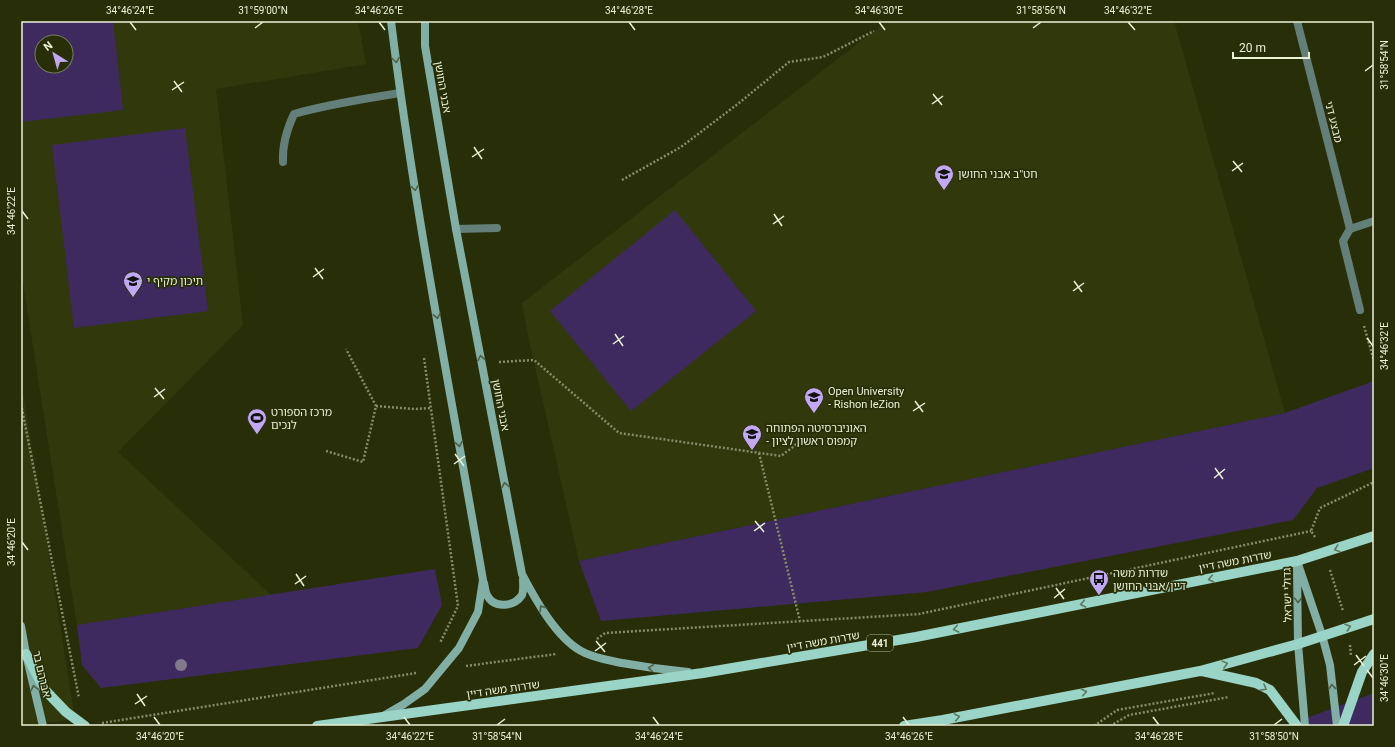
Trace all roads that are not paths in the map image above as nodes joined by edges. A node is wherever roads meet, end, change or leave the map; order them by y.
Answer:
1 (391, 21) edge
2 (425, 21) edge
3 (1297, 21) edge
4 (400, 93) junction
5 (283, 162) dead end
6 (1374, 221) edge
7 (497, 228) dead end
8 (1350, 228) junction
9 (456, 229) junction
10 (1360, 310) road end
11 (1374, 536) edge
12 (1297, 561) junction
13 (522, 574) junction
14 (483, 580) junction
15 (1374, 619) edge
16 (21, 626) edge
17 (1322, 635) junction
18 (1298, 644) junction
19 (26, 654) junction
20 (1374, 654) edge
21 (1200, 671) junction
22 (703, 673) junction
23 (380, 718) junction
24 (43, 726) edge
25 (85, 726) edge
26 (317, 726) edge
27 (904, 726) edge
28 (1297, 726) edge
29 (1305, 726) edge
30 (1337, 726) edge
31 (1343, 726) edge

1 -> 4 street
2 - 9 street, אבני החושן
3 - 8 street, מבצע דני
4 - 5 street
4 -> 14 street
6 - 8 street
7 - 9 street
8 - 10 street
13 -> 9 street, אבני החושן
11 -> 12 main road, שדרות משה דיין / 441
12 - 17 street, גדולי ישראל
12 -> 18 street, גדולי ישראל
12 -> 22 main road, שדרות משה דיין / 441
13 - 14 street
22 -> 13 street, אבני החושן
14 - 23 street
17 -> 15 main road
16 - 19 street, אברהם בר
17 - 18 main road
30 -> 17 street, גדולי ישראל
21 -> 18 main road
18 - 29 street, גדולי ישראל
24 -> 19 street, אברהם בר
19 - 25 main road
20 - 31 main road
27 -> 21 main road
21 -> 28 main road
22 - 23 main road, שדרות משה דיין / 441
23 - 26 main road, שדרות משה דיין / 441

